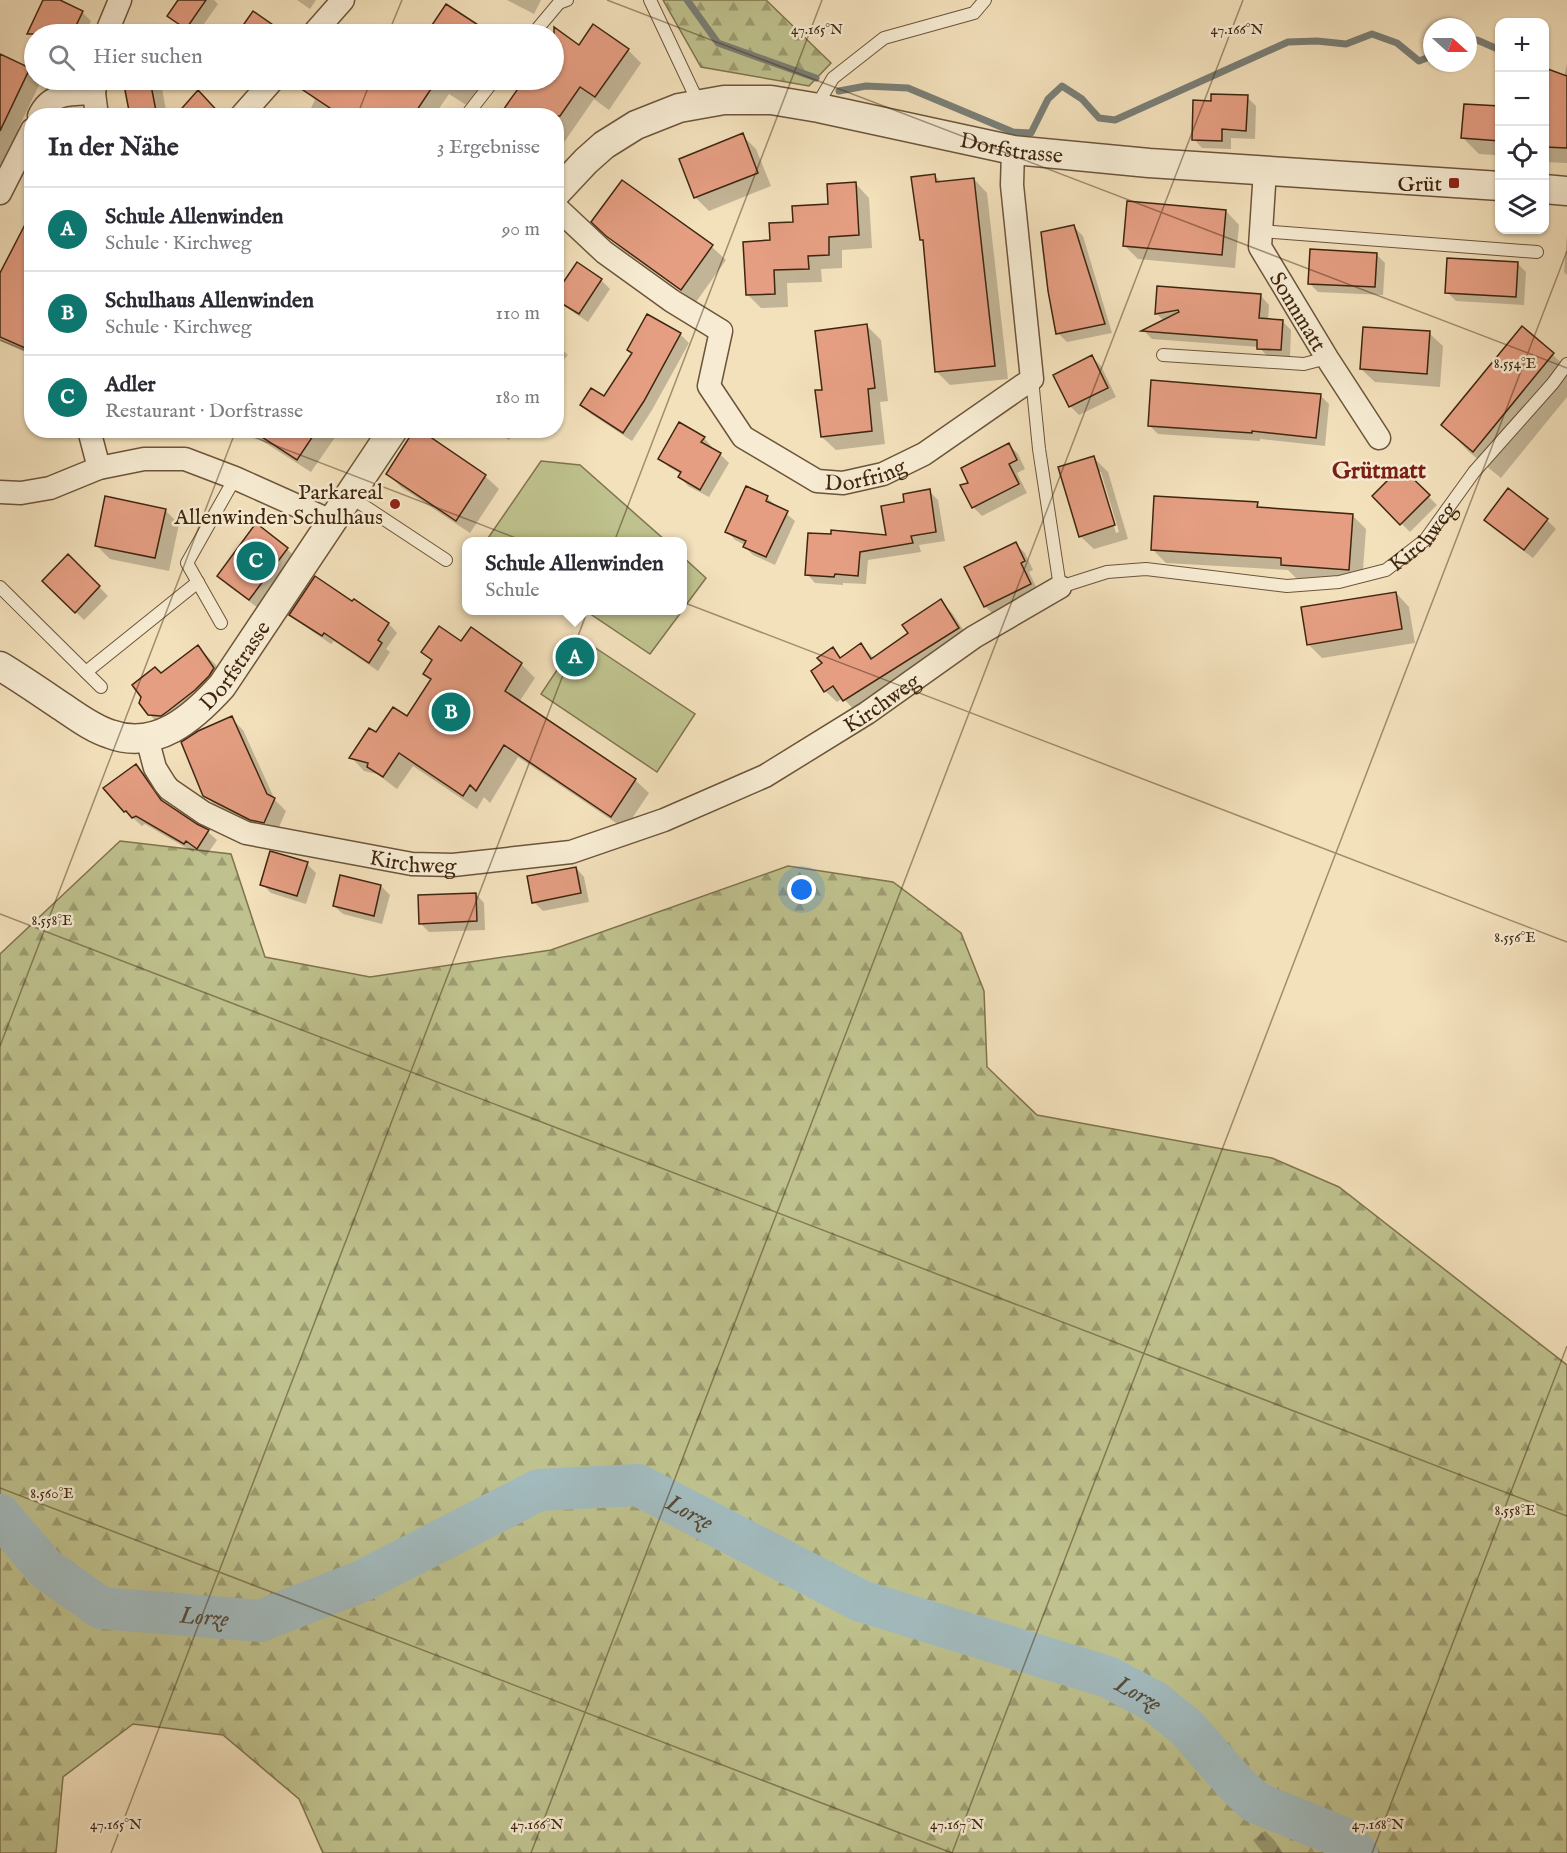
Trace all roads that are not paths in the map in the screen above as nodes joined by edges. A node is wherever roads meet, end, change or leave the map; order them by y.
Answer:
1 (120, 0) edge
2 (343, 0) edge
3 (567, 0) edge
4 (650, 0) edge
5 (985, 0) edge
6 (109, 24) edge
7 (322, 24) edge
8 (541, 24) edge
9 (80, 90) edge
10 (95, 90) edge
11 (264, 90) edge
12 (486, 90) edge
13 (699, 104) junction
14 (42, 108) edge
15 (96, 108) edge
16 (248, 108) edge
17 (472, 108) edge
18 (819, 108) junction
19 (24, 146) edge
20 (1013, 150) junction
21 (1265, 170) junction
22 (564, 184) edge
23 (1495, 186) edge
24 (1549, 189) edge
25 (1567, 191) edge
26 (0, 194) edge
27 (564, 214) edge
28 (1261, 231) junction
29 (1537, 252) dead end
30 (1163, 355) dead end
31 (1327, 358) junction
32 (1567, 364) edge
33 (1032, 379) junction
34 (91, 438) edge
35 (387, 438) edge
36 (1379, 438) dead end
37 (99, 468) junction
38 (235, 478) junction
39 (0, 492) edge
40 (348, 495) junction
41 (331, 521) junction
42 (446, 560) dead end
43 (198, 582) junction
44 (0, 587) edge
45 (1060, 587) junction
46 (221, 623) dead end
47 (0, 666) edge
48 (86, 672) junction
49 (101, 687) dead end
50 (147, 738) junction

1 - 6 street
2 - 7 street
3 - 8 lane
4 - 13 lane
5 - 18 lane
9 - 14 street
10 - 15 street
11 - 16 street
12 - 17 lane
13 - 18 street, Dorfstrasse
13 - 22 street, Dorfstrasse
18 - 20 street, Dorfstrasse
19 - 26 street
20 - 21 street, Dorfstrasse
20 - 33 street
21 - 23 street, Dorfstrasse
21 - 28 street, Sonnmatt
24 - 25 street
27 - 33 street, Dorfring
28 - 29 lane
28 - 31 street, Sonnmatt
30 - 31 lane
31 - 36 street, Sonnmatt
32 - 45 lane, Kirchweg
33 - 45 lane
34 - 37 street
35 - 40 street, Dorfstrasse
37 - 38 street
37 - 39 street
38 - 41 street
38 - 43 lane
40 - 41 street, Dorfstrasse
40 - 42 lane
41 - 50 street, Dorfstrasse
43 - 46 lane
43 - 48 lane
44 - 48 lane
45 - 50 street, Kirchweg
47 - 50 street, Dorfstrasse
48 - 49 lane

